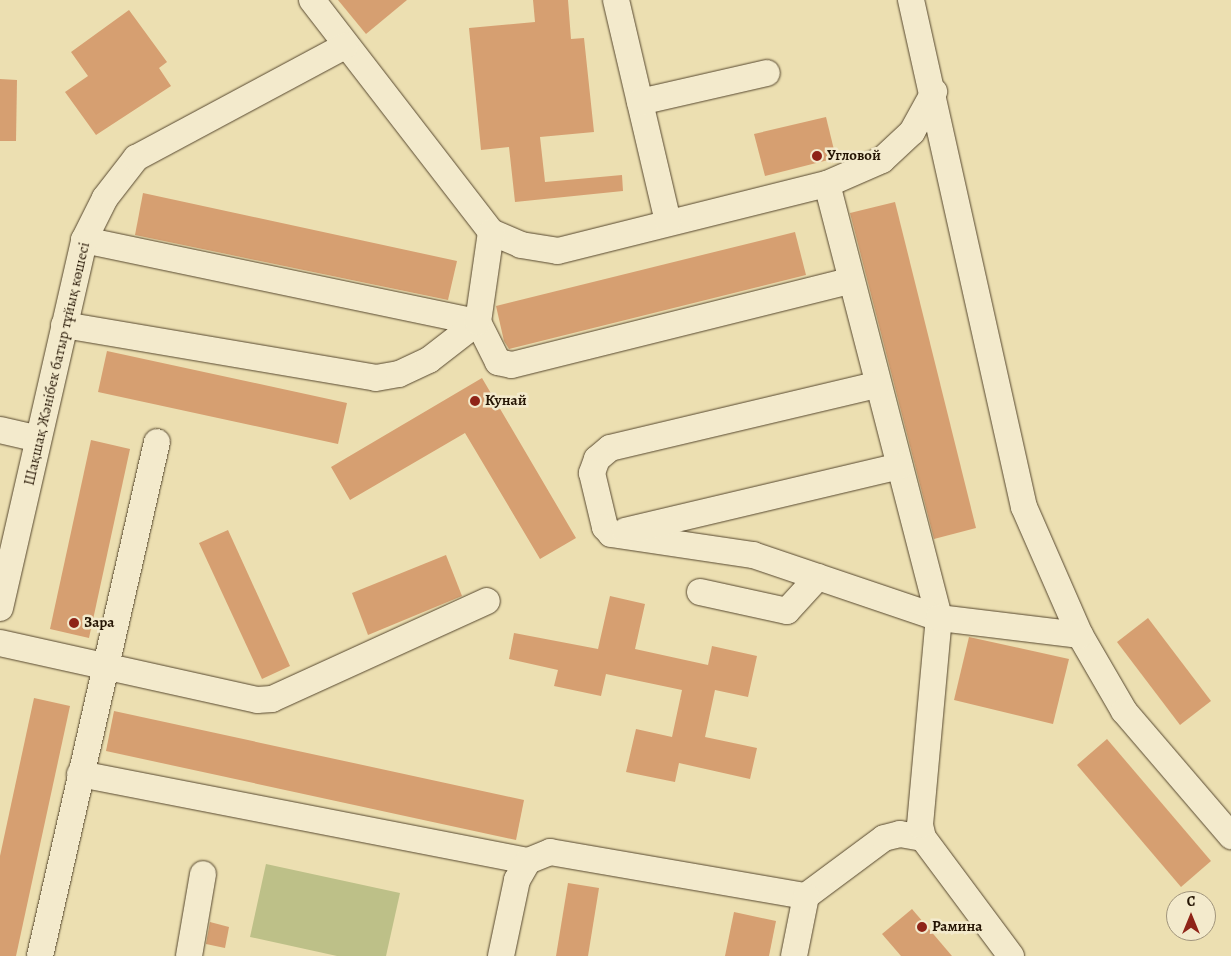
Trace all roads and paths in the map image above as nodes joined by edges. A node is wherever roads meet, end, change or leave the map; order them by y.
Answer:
1 (312, 0) edge
2 (616, 0) edge
3 (911, 0) edge
4 (345, 46) junction
5 (766, 73) dead end
6 (934, 92) junction
7 (640, 102) junction
8 (827, 184) junction
9 (668, 222) junction
10 (491, 232) junction
11 (84, 240) junction
12 (850, 281) junction
13 (478, 322) junction
14 (64, 325) junction
15 (876, 385) junction
16 (0, 430) edge
17 (38, 439) junction
18 (157, 442) dead end
19 (899, 466) junction
20 (611, 534) junction
21 (818, 577) junction
22 (700, 592) dead end
23 (487, 601) dead end
24 (0, 608) edge
25 (939, 618) junction
26 (1080, 635) junction
27 (0, 643) edge
28 (107, 668) junction
29 (80, 774) junction
30 (1231, 836) edge
31 (923, 838) junction
32 (528, 861) junction
33 (203, 874) dead end
34 (806, 896) junction
35 (40, 956) edge
36 (189, 956) edge
37 (501, 956) edge
38 (794, 956) edge
39 (1011, 956) edge

1 - 4 lane
2 - 7 lane
3 - 6 lane
4 - 10 lane
4 - 11 lane, Шақшақ Жәнібек батыр тұйық көшесі
5 - 7 lane
6 - 8 lane
6 - 26 lane
7 - 9 lane
8 - 9 lane
8 - 12 lane
9 - 10 lane
10 - 13 lane
11 - 13 lane
11 - 14 lane, Шақшақ Жәнібек батыр тұйық көшесі
12 - 13 lane
12 - 15 lane
13 - 14 lane
14 - 17 lane, Шақшақ Жәнібек батыр тұйық көшесі
15 - 19 lane
15 - 20 lane
16 - 17 lane
17 - 24 lane, Шақшақ Жәнібек батыр тұйық көшесі
18 - 28 lane
19 - 20 lane
19 - 25 lane
20 - 21 lane
21 - 22 lane
21 - 25 lane
23 - 28 lane
25 - 26 lane
25 - 31 lane
26 - 30 lane
27 - 28 lane
28 - 29 lane
29 - 32 lane
29 - 35 lane
31 - 34 lane
31 - 39 lane
32 - 34 lane
32 - 37 lane
33 - 36 lane
34 - 38 lane

